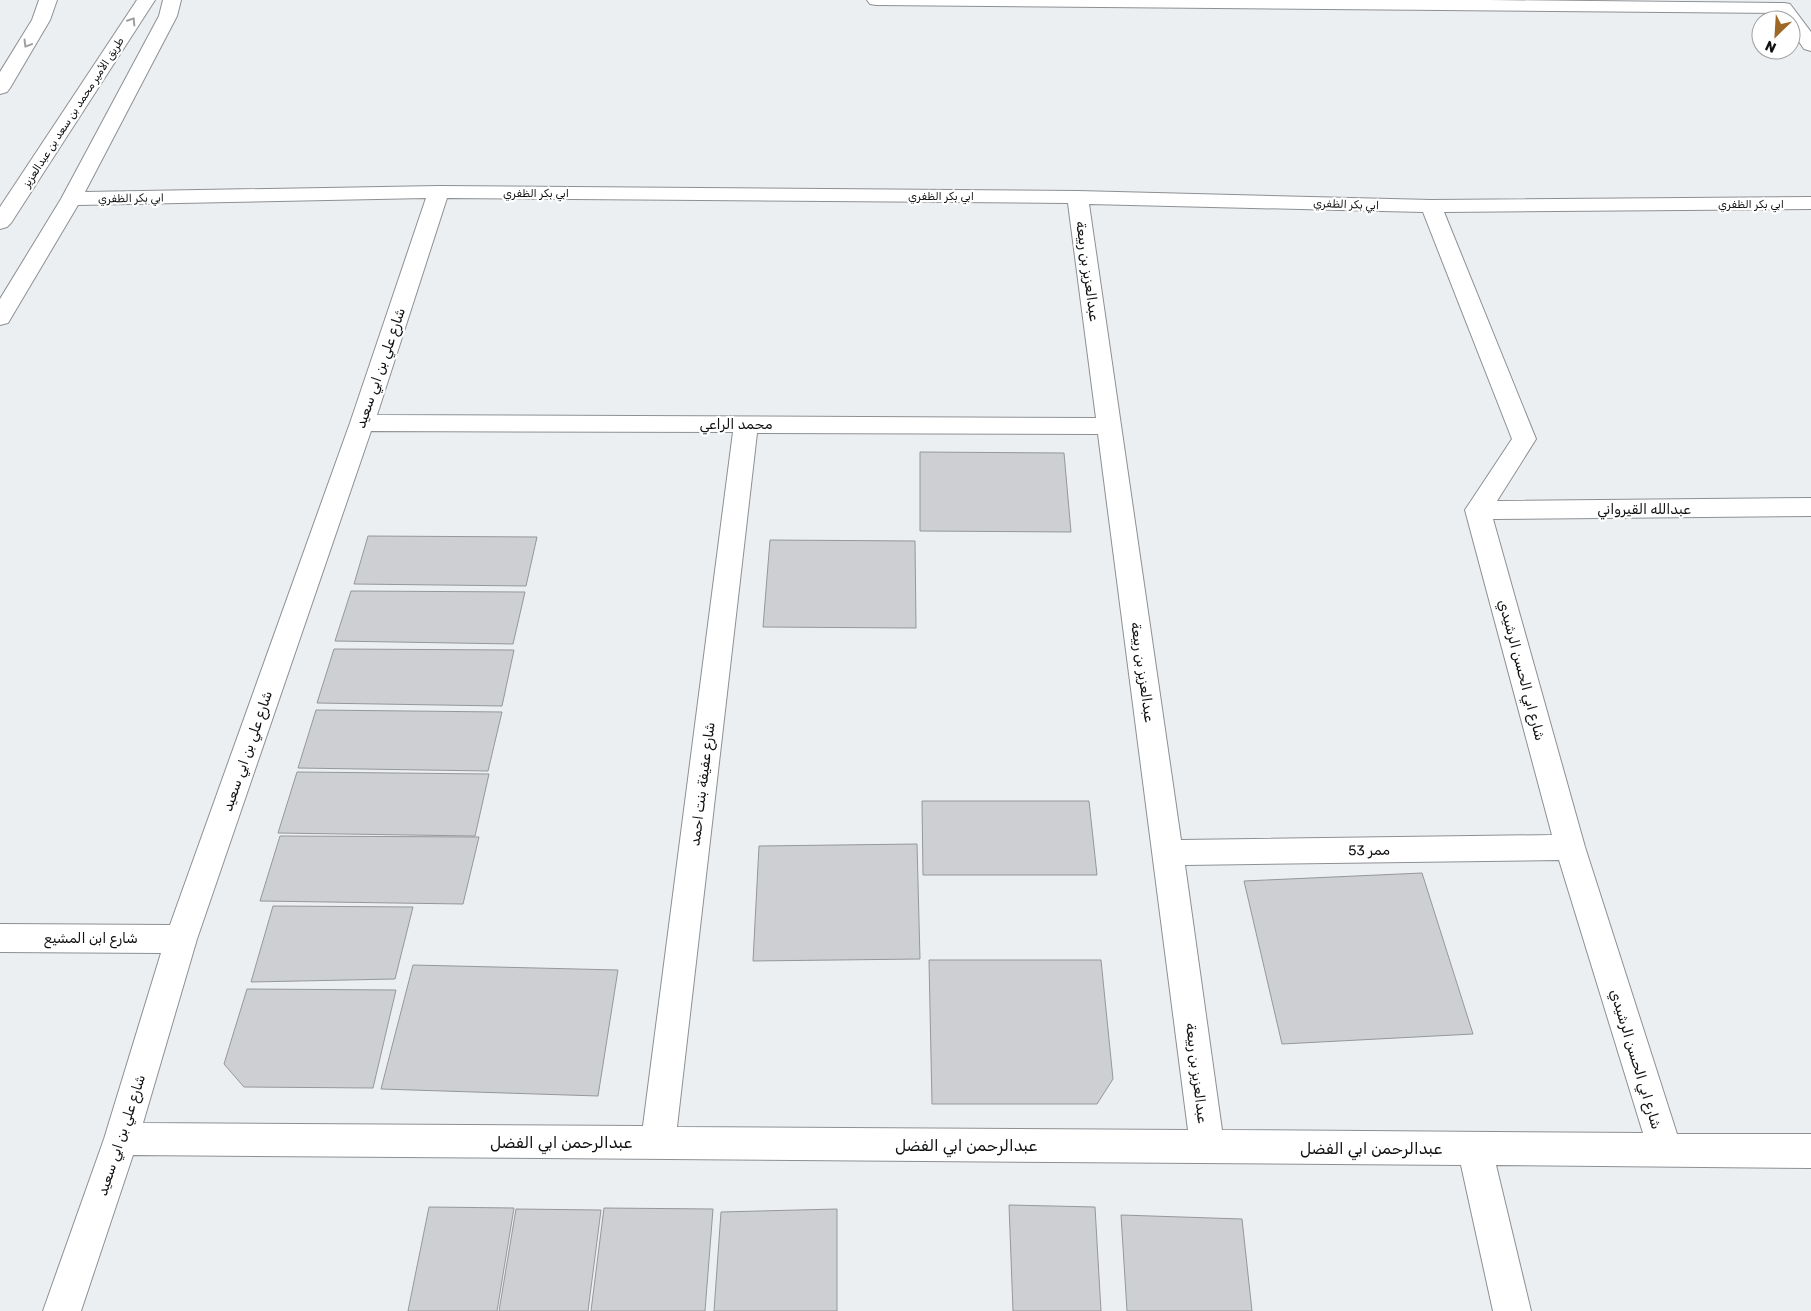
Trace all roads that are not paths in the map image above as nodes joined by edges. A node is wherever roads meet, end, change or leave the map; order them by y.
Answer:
1 (48, 0) edge
2 (146, 0) edge
3 (172, 0) edge
4 (876, 0) edge
5 (1811, 45) edge
6 (0, 88) edge
7 (439, 192) junction
8 (1078, 197) junction
9 (71, 199) junction
10 (1811, 203) edge
11 (1431, 206) junction
12 (0, 224) edge
13 (0, 318) edge
14 (362, 424) junction
15 (746, 424) junction
16 (1110, 426) junction
17 (1811, 508) edge
18 (1478, 510) junction
19 (1570, 847) junction
20 (1168, 853) junction
21 (0, 938) edge
22 (182, 939) junction
23 (121, 1139) junction
24 (658, 1143) junction
25 (1206, 1147) junction
26 (1475, 1149) junction
27 (1665, 1150) junction
28 (1811, 1152) edge
29 (62, 1311) edge
30 (1512, 1311) edge

1 -> 6 street
12 -> 2 street, طريق الأمير محمد بن سعد بن عبدالعزيز
3 - 9 street
4 - 5 street
7 - 8 street, ابي بكر الظفري
7 - 9 street, ابي بكر الظفري
7 - 14 street, شارع علي بن ابي سعيد
8 - 11 street, ابي بكر الظفري
8 - 16 street, عبدالعزيز بن ربيعة
9 - 13 street
10 - 11 street, ابي بكر الظفري
11 - 18 street
14 - 15 street, محمد الراعي
14 - 22 street, شارع علي بن ابي سعيد
15 - 16 street, محمد الراعي
15 - 24 street, شارع عفيفة بنت احمد
16 - 20 street, عبدالعزيز بن ربيعة
17 - 18 street, عبدالله القيرواني
18 - 19 street, شارع ابي الحسن الرشيدي
19 - 20 street, ممر 53
19 - 27 street, شارع ابي الحسن الرشيدي
20 - 25 street, عبدالعزيز بن ربيعة
21 - 22 street, شارع ابن المشيع
22 - 23 street, شارع علي بن ابي سعيد
23 - 24 street, عبدالرحمن ابي الفضل
23 - 29 street, شارع علي بن ابي سعيد
24 - 25 street, عبدالرحمن ابي الفضل
25 - 26 street, عبدالرحمن ابي الفضل
26 - 27 street, عبدالرحمن ابي الفضل
26 - 30 street
27 - 28 street, عبدالرحمن ابي الفضل

